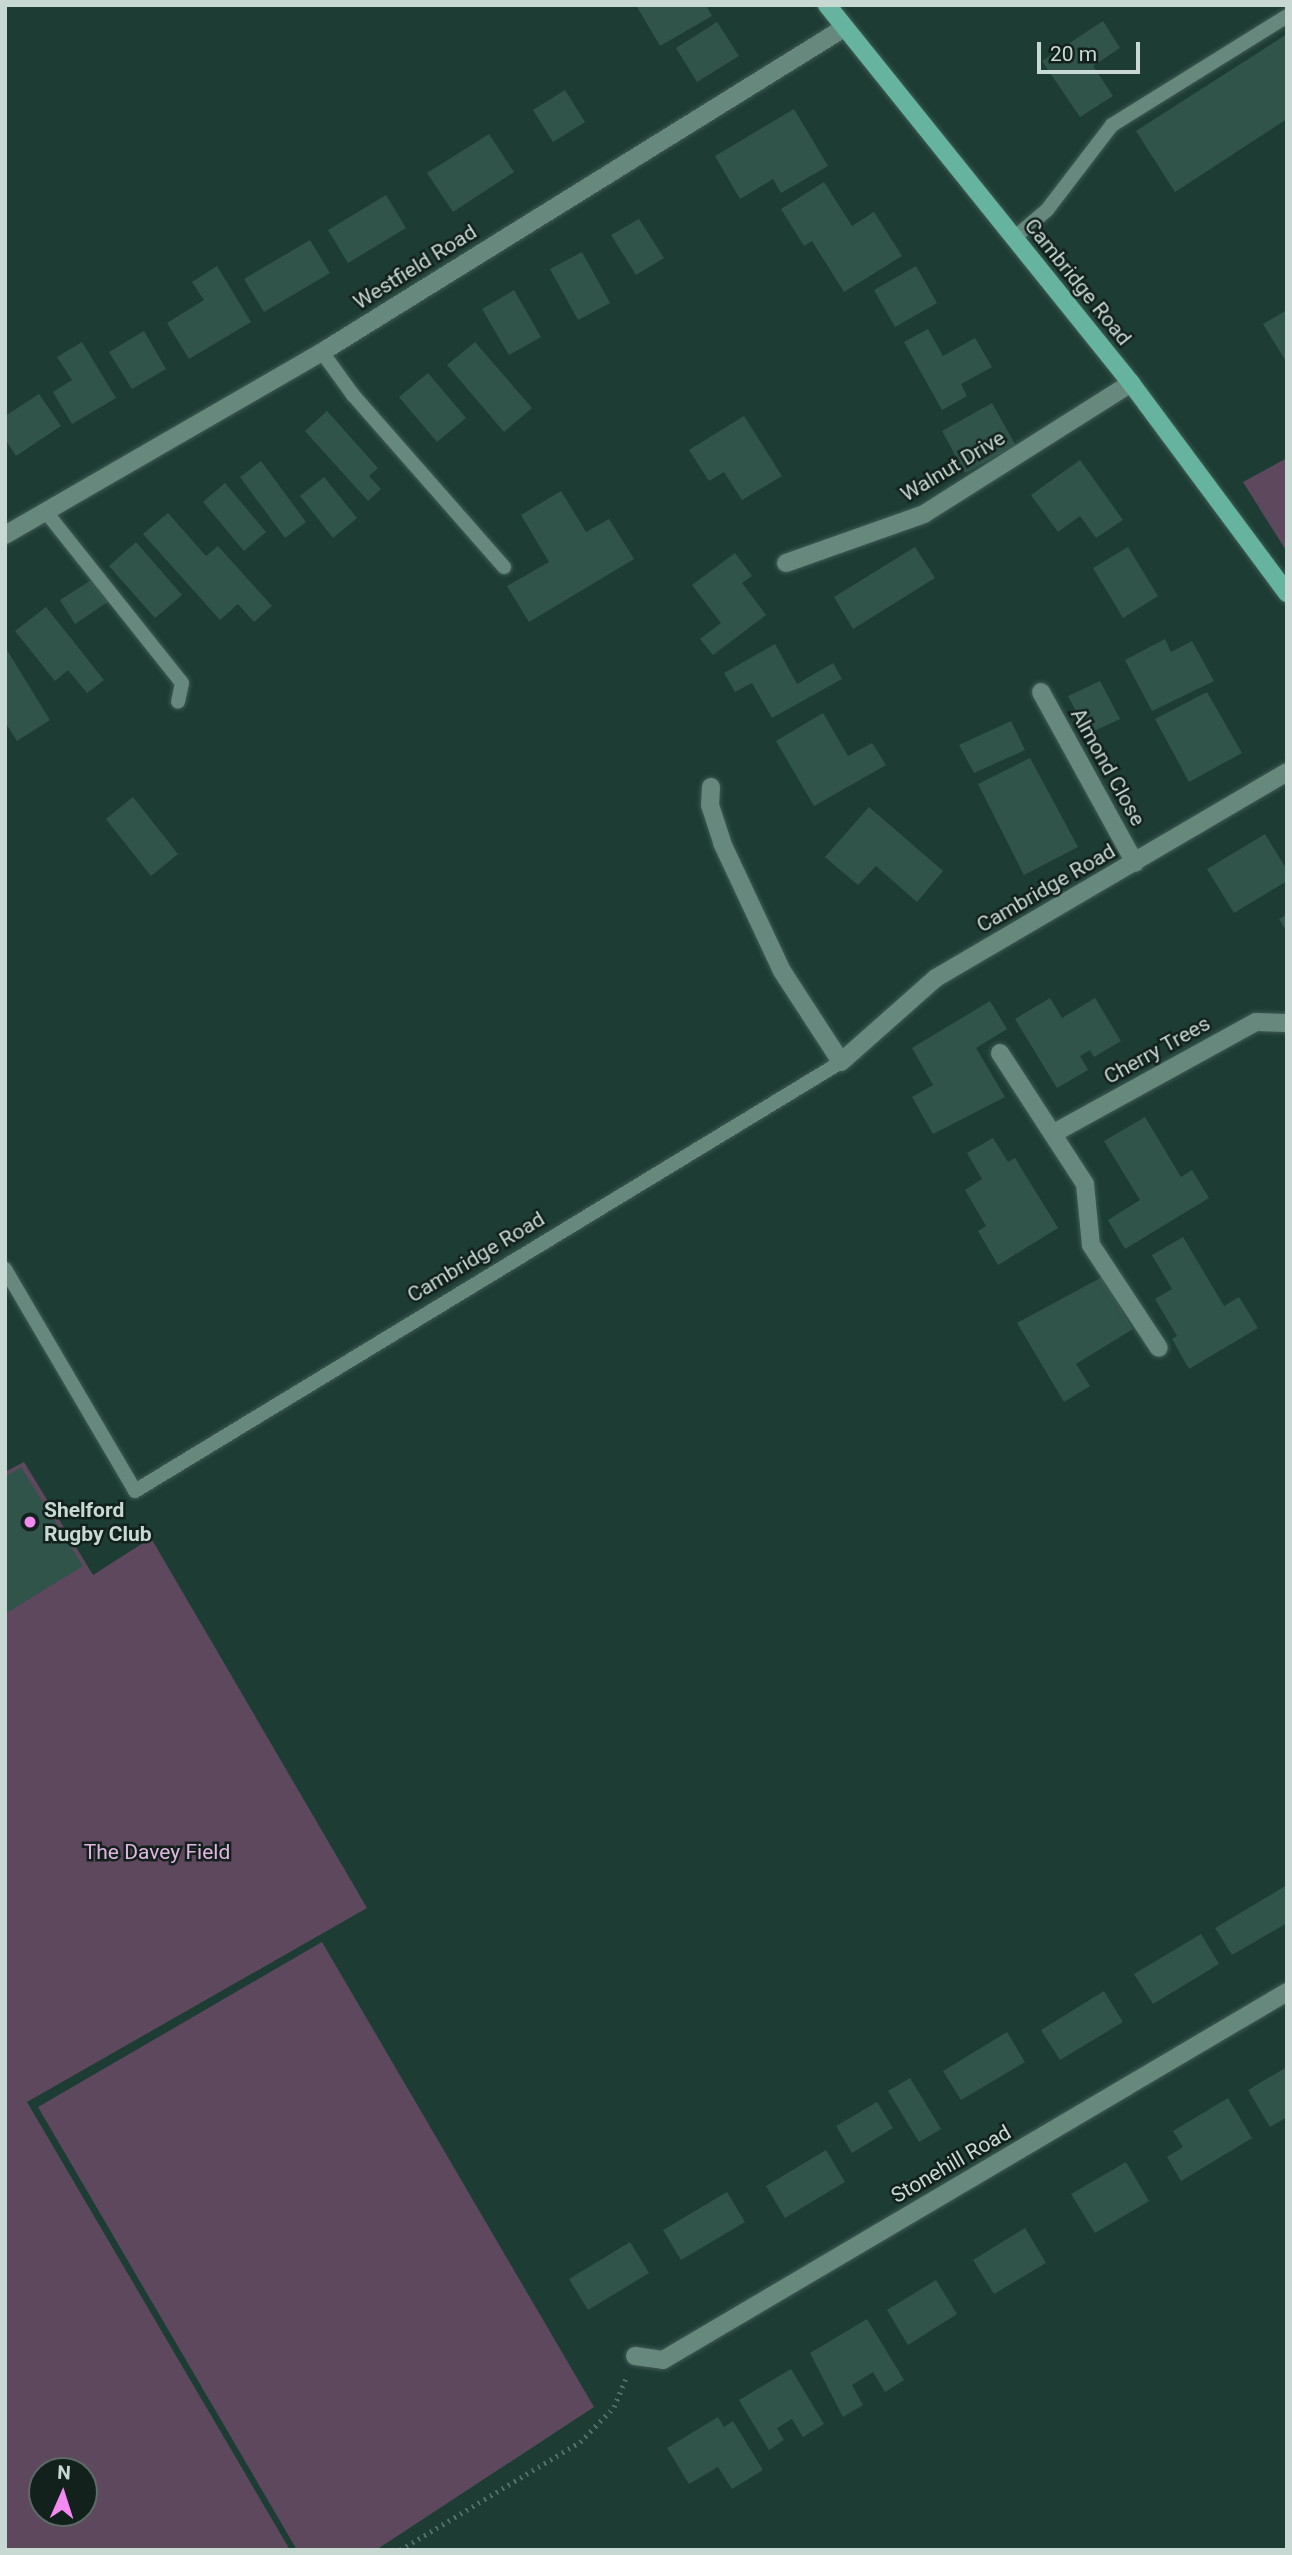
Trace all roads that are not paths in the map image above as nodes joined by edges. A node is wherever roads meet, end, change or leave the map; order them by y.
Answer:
1 (827, 5) edge
2 (1287, 16) edge
3 (844, 28) junction
4 (1014, 239) junction
5 (322, 352) junction
6 (1130, 383) junction
7 (47, 512) junction
8 (5, 535) edge
9 (786, 563) dead end
10 (504, 567) dead end
11 (1287, 593) edge
12 (1041, 692) dead end
13 (178, 702) dead end
14 (1287, 772) edge
15 (711, 787) dead end
16 (1135, 863) junction
17 (1287, 1023) edge
18 (1000, 1053) dead end
19 (841, 1062) junction
20 (1054, 1133) junction
21 (5, 1269) edge
22 (1159, 1348) dead end
23 (1287, 1992) edge
24 (635, 2356) road end

1 - 3 main road, Cambridge Road
2 - 4 lane
3 - 4 main road, Cambridge Road
3 - 5 street, Westfield Road
4 - 6 main road, Cambridge Road
5 - 7 street, Westfield Road
5 - 10 lane
6 - 9 street, Walnut Drive
6 - 11 main road, Cambridge Road
7 - 8 street, Westfield Road
7 - 13 lane
12 - 16 street, Almond Close
14 - 16 street, Cambridge Road
15 - 19 street
16 - 19 street, Cambridge Road
17 - 20 street, Cherry Trees
18 - 20 street
19 - 21 lane, Cambridge Road
20 - 22 street
23 - 24 street, Stonehill Road

